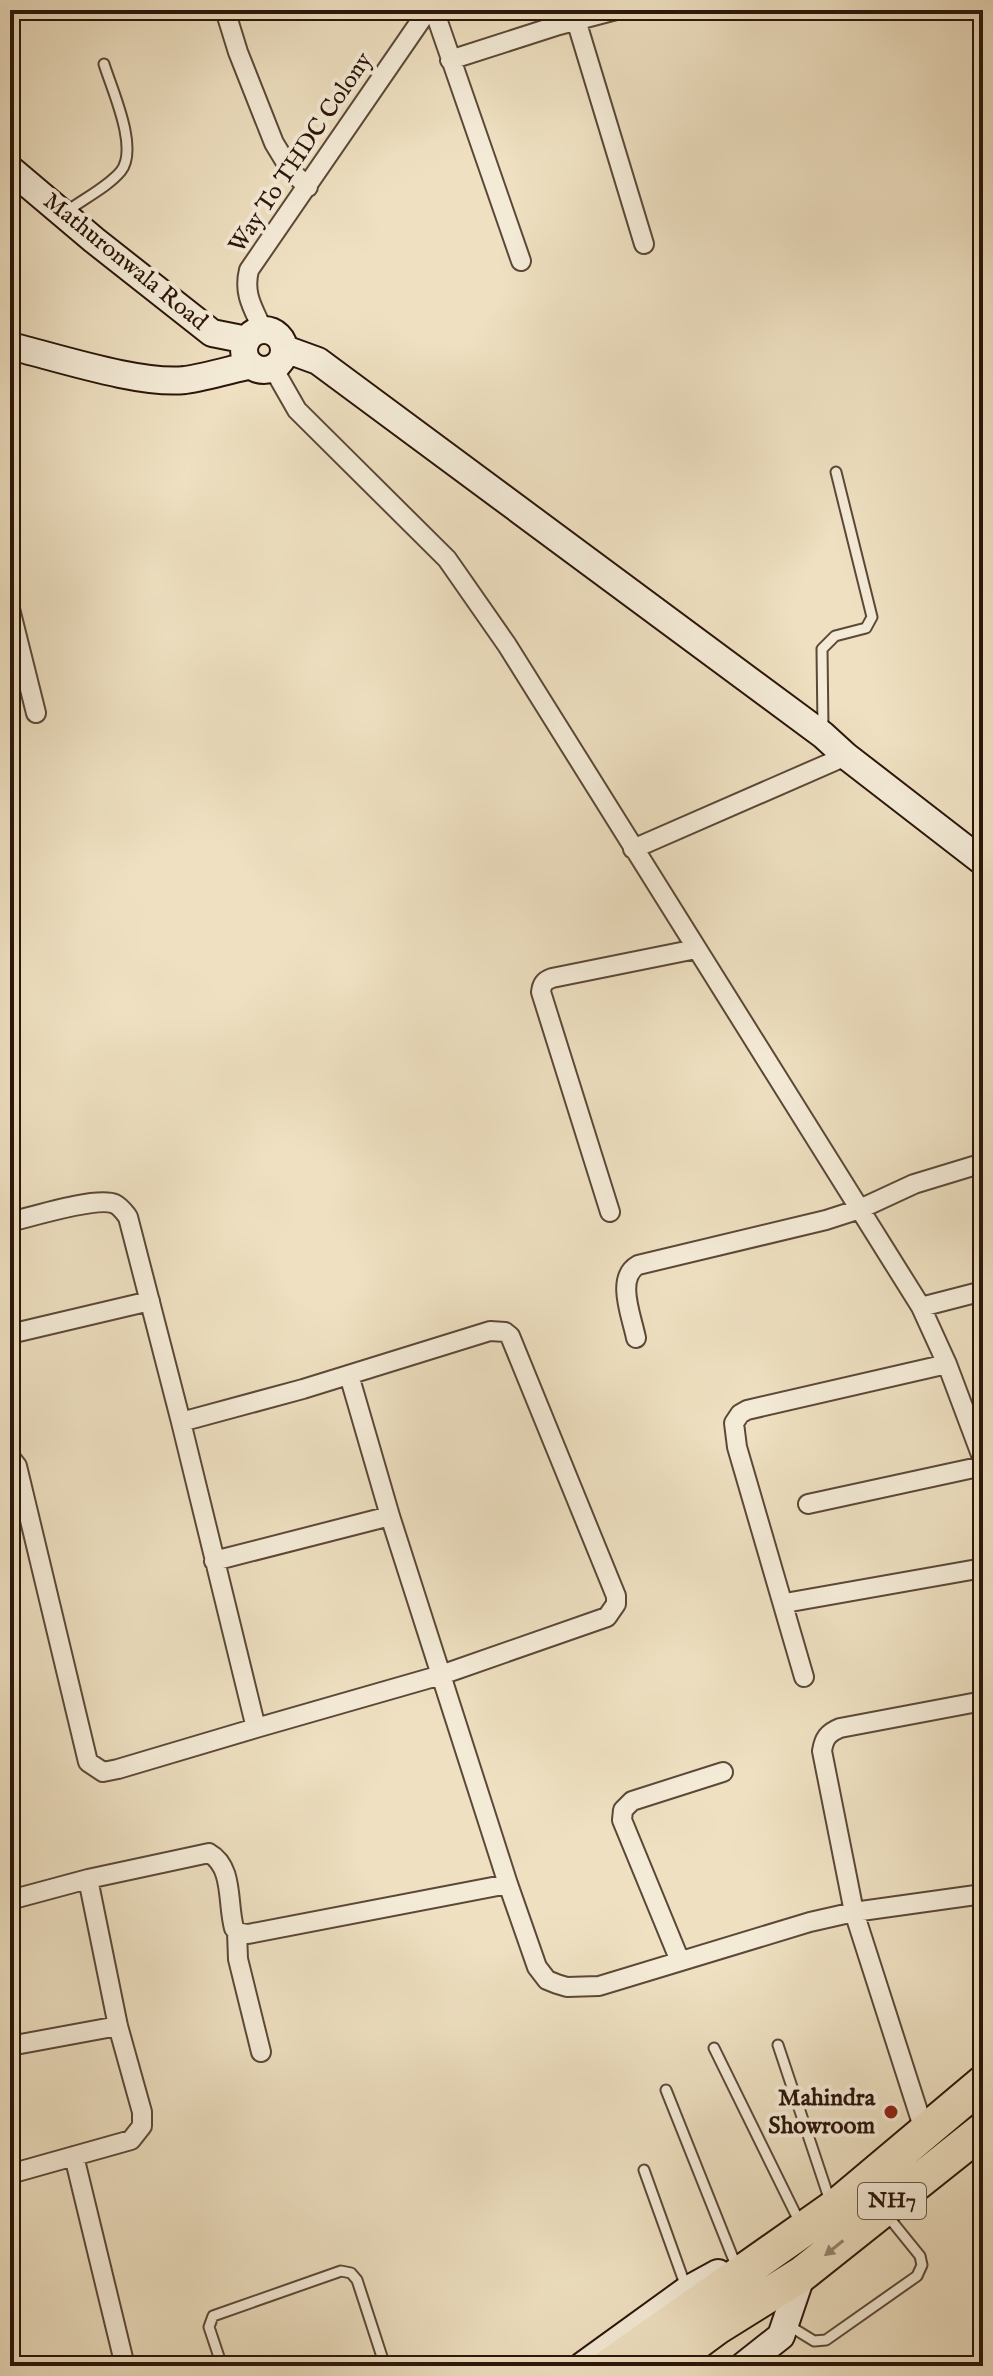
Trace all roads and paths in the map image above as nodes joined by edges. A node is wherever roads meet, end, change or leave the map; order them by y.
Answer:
1 (225, 10) edge
2 (431, 10) edge
3 (616, 10) edge
4 (576, 20) junction
5 (450, 60) junction
6 (104, 64) dead end
7 (10, 169) edge
8 (308, 187) junction
9 (63, 214) junction
10 (644, 244) dead end
11 (521, 261) dead end
12 (10, 346) edge
13 (264, 350) junction
14 (836, 472) dead end
15 (10, 609) edge
16 (36, 713) dead end
17 (823, 735) junction
18 (846, 756) junction
19 (633, 849) junction
20 (983, 862) edge
21 (696, 949) junction
22 (983, 1163) edge
23 (860, 1209) junction
24 (610, 1212) dead end
25 (10, 1222) edge
26 (983, 1291) edge
27 (150, 1301) junction
28 (921, 1307) junction
29 (10, 1334) edge
30 (636, 1338) dead end
31 (947, 1364) junction
32 (349, 1375) junction
33 (181, 1422) junction
34 (10, 1457) edge
35 (983, 1460) edge
36 (983, 1466) edge
37 (808, 1504) dead end
38 (390, 1516) junction
39 (214, 1561) junction
40 (983, 1568) edge
41 (785, 1603) junction
42 (441, 1675) junction
43 (804, 1677) dead end
44 (983, 1701) edge
45 (256, 1728) junction
46 (723, 1772) dead end
47 (88, 1879) junction
48 (508, 1884) junction
49 (983, 1894) edge
50 (10, 1900) edge
51 (854, 1912) junction
52 (237, 1932) junction
53 (680, 1961) junction
54 (118, 2026) junction
55 (778, 2045) dead end
56 (10, 2046) edge
57 (714, 2048) dead end
58 (261, 2052) dead end
59 (983, 2083) edge
60 (666, 2090) dead end
61 (983, 2130) edge
62 (925, 2133) junction
63 (74, 2156) junction
64 (644, 2170) dead end
65 (10, 2174) edge
66 (833, 2208) junction
67 (881, 2209) junction
68 (803, 2230) junction
69 (802, 2274) junction
70 (739, 2283) junction
71 (687, 2290) junction
72 (786, 2324) junction
73 (125, 2366) edge
74 (222, 2366) edge
75 (385, 2366) edge
76 (582, 2366) edge
77 (609, 2366) edge
78 (664, 2366) edge
79 (743, 2366) edge

1 - 8 street
2 - 5 street
2 - 8 street, Way To THDC Colony
3 - 4 street
4 - 5 street
4 - 10 street
5 - 11 street
6 - 9 lane
7 - 9 main road, Mathuronwala Road
8 - 13 street, Way To THDC Colony
9 - 13 main road, Mathuronwala Road
12 - 13 main road
13 - 17 main road, Mathuronwala Road
13 - 19 street, Way To THDC Colony
14 - 17 lane
15 - 16 street
17 - 18 main road, Mathuronwala Road
18 - 19 street
18 - 20 main road, Mathuronwala Road
19 - 21 street, Way To THDC Colony
21 - 23 street, Way To THDC Colony
21 - 24 street
22 - 23 street
23 - 28 street, Way To THDC Colony
23 - 30 street
25 - 27 street
26 - 28 street
27 - 29 street
27 - 33 street
28 - 31 street, Way To THDC Colony
31 - 35 street, Way To THDC Colony
31 - 41 street
32 - 33 street
32 - 38 street
32 - 42 street
33 - 39 street
34 - 45 street
36 - 37 street
38 - 39 street
38 - 42 street
39 - 45 street
40 - 41 street
41 - 43 street
42 - 45 street
42 - 48 street
44 - 51 street
46 - 53 street
47 - 50 street
47 - 52 street
47 - 54 street
48 - 52 street
48 - 53 street
49 - 51 street
51 - 53 street
51 - 62 street
52 - 58 street
54 - 56 street
54 - 63 street
55 - 66 lane
57 - 68 lane
59 - 62 highway
60 - 70 lane
61 - 67 highway, NH7
62 - 66 highway, NH7
63 - 65 street
63 - 73 street
64 - 71 lane
66 - 68 highway, NH7
67 -> 69 highway, NH7
67 - 72 lane
68 - 70 highway, NH7
69 - 70 highway, NH7
69 - 72 main road
70 - 71 main road
70 - 77 highway, NH7
70 - 78 highway, NH7
71 - 76 main road
72 - 79 main road
74 - 75 lane

